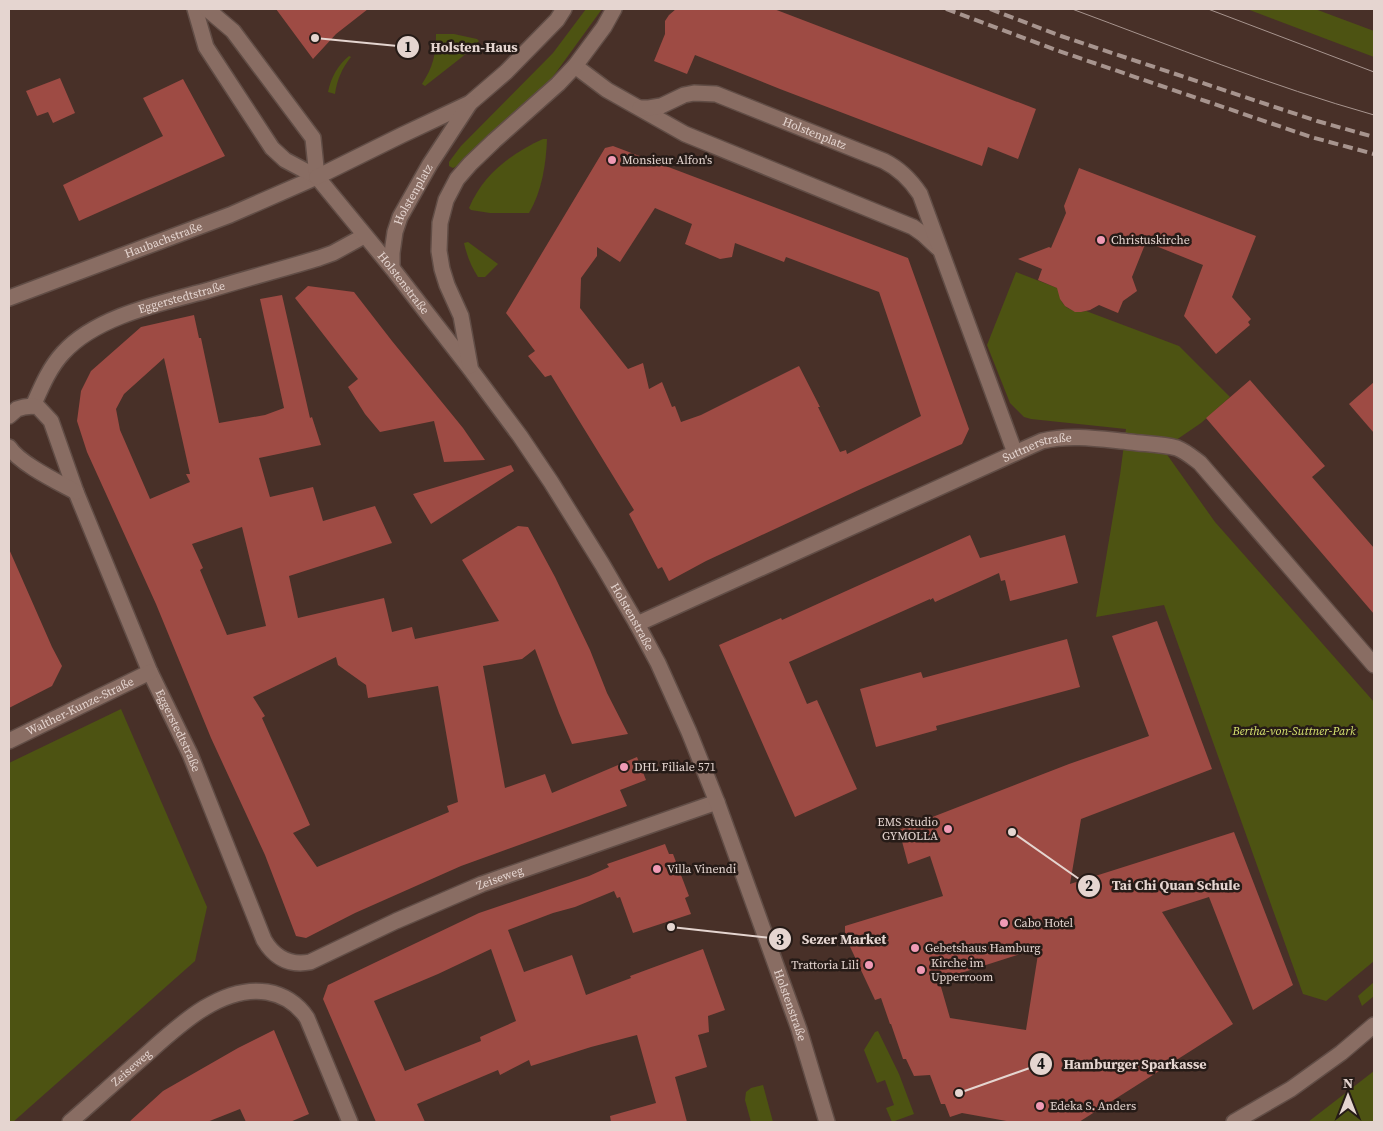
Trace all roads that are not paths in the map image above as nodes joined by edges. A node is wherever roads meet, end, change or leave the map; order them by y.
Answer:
1 (195, 9) edge
2 (207, 9) edge
3 (564, 9) edge
4 (614, 9) edge
5 (575, 66) junction
6 (470, 103) junction
7 (640, 108) junction
8 (317, 177) junction
9 (364, 236) junction
10 (940, 250) junction
11 (392, 268) junction
12 (9, 298) edge
13 (471, 370) junction
14 (33, 406) junction
15 (9, 416) edge
16 (9, 448) edge
17 (1015, 453) junction
18 (76, 492) junction
19 (637, 624) junction
20 (1374, 666) edge
21 (150, 672) junction
22 (9, 741) edge
23 (717, 802) junction
24 (288, 962) joint
25 (1374, 1026) edge
26 (70, 1122) edge
27 (350, 1122) edge
28 (827, 1122) edge
29 (1234, 1122) edge

1 - 8 street, Holstenstraße
2 - 8 street
3 - 6 street, Holstenplatz
4 - 5 street
5 - 7 street, Holstenplatz
5 - 13 street
6 - 8 street, Holstenplatz
6 - 11 street, Holstenplatz
7 - 10 street, Holstenplatz
7 - 10 street, Holstenplatz
8 - 9 street, Holstenstraße
8 - 12 street, Haubachstraße
9 - 11 street, Holstenstraße
9 - 14 street, Eggerstedtstraße
10 - 17 street, Holstenplatz
11 - 13 street, Holstenstraße
13 - 19 street, Holstenstraße
14 - 15 street
14 - 18 street, Eggerstedtstraße
16 - 18 street
17 - 19 street, Suttnerstraße
17 - 20 street, Suttnerstraße
18 - 21 street, Eggerstedtstraße
19 - 23 street, Holstenstraße
21 - 22 street, Walther-Kunze-Straße
21 - 24 street, Eggerstedtstraße
23 - 24 street, Zeiseweg
23 - 28 street, Holstenstraße
25 - 29 street
26 - 27 street, Zeiseweg

